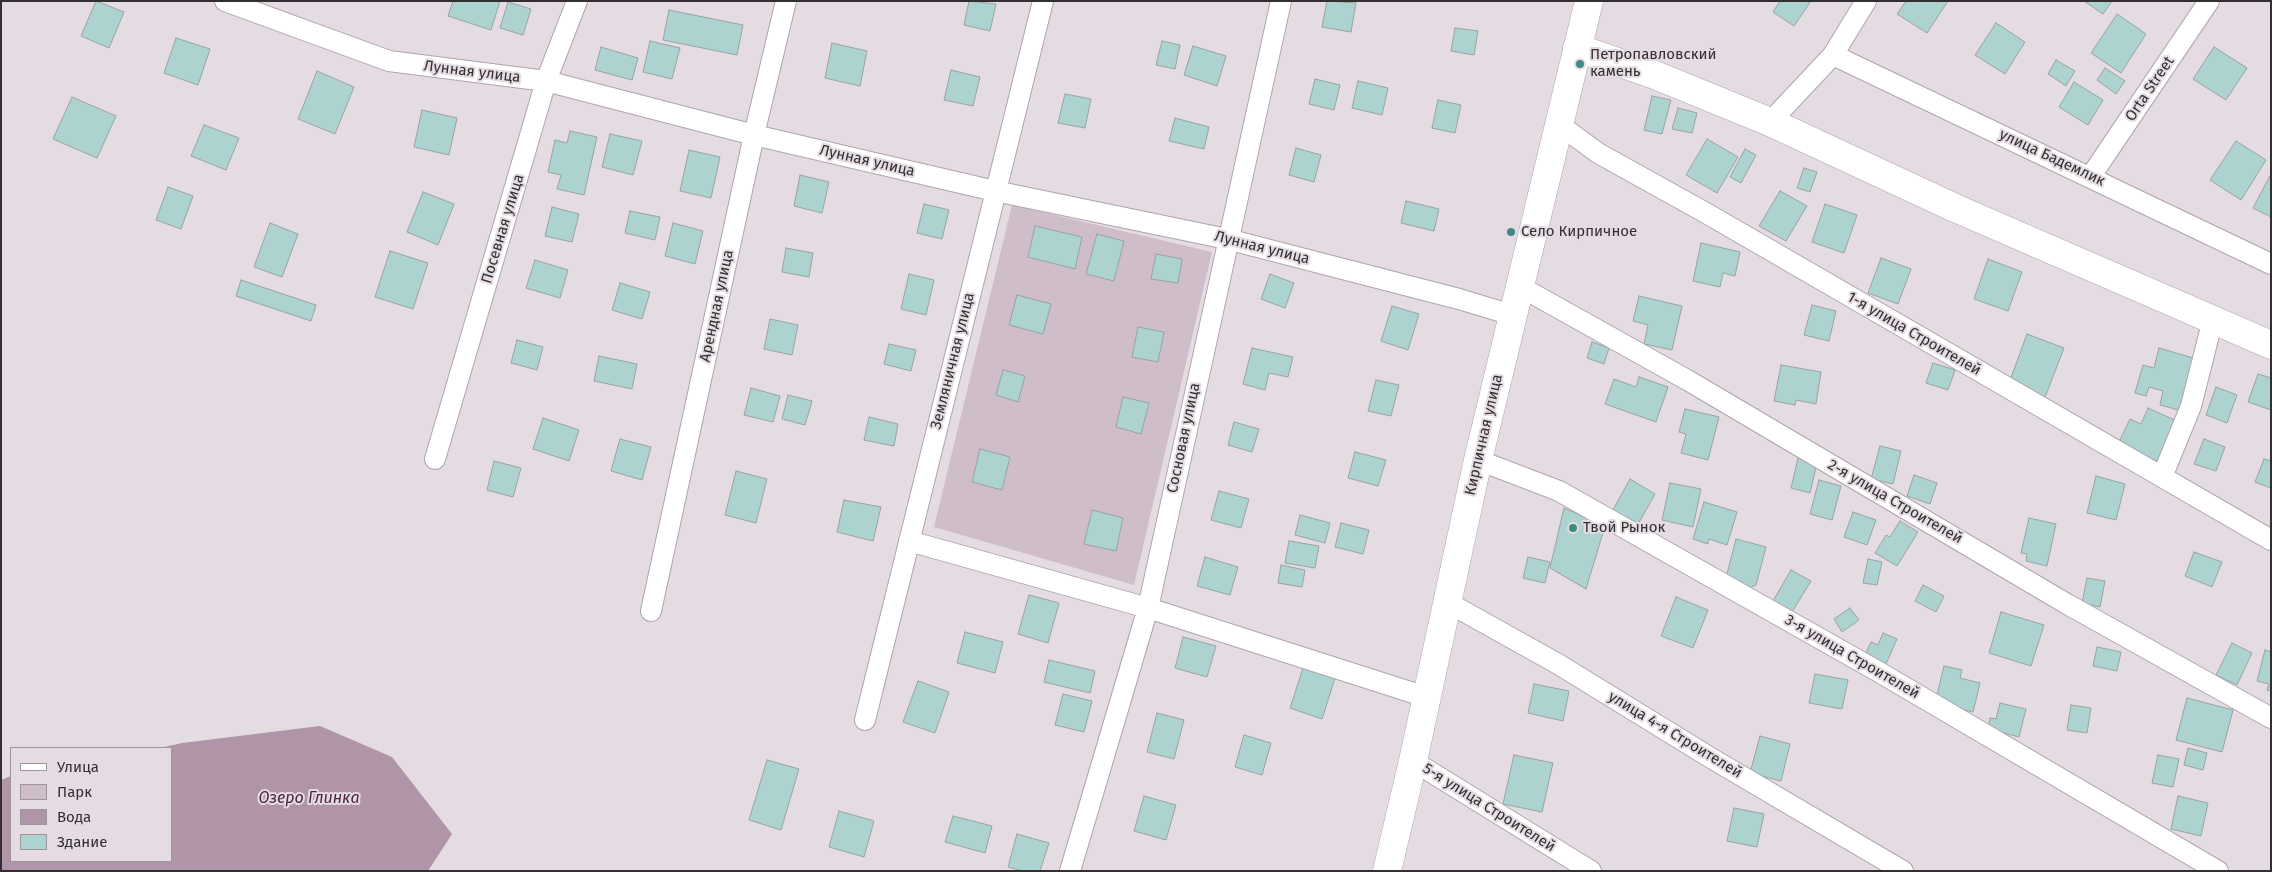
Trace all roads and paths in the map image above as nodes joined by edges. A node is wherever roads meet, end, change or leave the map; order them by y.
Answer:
1 (225, 1) edge
2 (577, 1) edge
3 (786, 1) edge
4 (1042, 1) edge
5 (1281, 1) edge
6 (1589, 1) edge
7 (1866, 1) edge
8 (2209, 1) edge
9 (1577, 48) junction
10 (1833, 55) junction
11 (546, 81) junction
12 (1770, 122) junction
13 (1560, 125) junction
14 (754, 135) junction
15 (2091, 176) junction
16 (995, 191) junction
17 (1228, 238) junction
18 (2271, 264) edge
19 (1520, 286) junction
20 (1512, 315) junction
21 (2213, 319) junction
22 (2271, 345) edge
23 (434, 459) dead end
24 (1478, 460) junction
25 (2162, 477) junction
26 (2271, 540) edge
27 (909, 541) junction
28 (1447, 602) junction
29 (1148, 608) junction
30 (651, 611) dead end
31 (1426, 697) junction
32 (2271, 718) edge
33 (865, 720) dead end
34 (1413, 761) junction
35 (1070, 871) edge
36 (1387, 871) edge
37 (1591, 871) edge
38 (1903, 871) edge
39 (2218, 871) edge

1 - 11 street, Лунная улица
2 - 11 street, Посевная улица
3 - 14 street, Арендная улица
4 - 16 street, Земляничная улица
5 - 17 street, Сосновая улица
6 - 9 main road, Кирпичная улица
7 - 10 street
8 - 15 street, Orta Street
9 - 12 main road
9 - 13 main road, Кирпичная улица
10 - 12 street
10 - 15 street, улица Бадемлик
11 - 14 street, Лунная улица
11 - 23 street, Посевная улица
12 - 21 main road
13 - 19 main road, Кирпичная улица
13 - 25 street, 1-я улица Строителей
14 - 16 street, Лунная улица
14 - 30 street, Арендная улица
15 - 18 street, улица Бадемлик
16 - 17 street, Лунная улица
16 - 27 street, Земляничная улица
17 - 20 street, Лунная улица
17 - 29 street, Сосновая улица
19 - 20 main road, Кирпичная улица
19 - 32 street, 2-я улица Строителей
20 - 24 main road, Кирпичная улица
21 - 22 main road
21 - 25 street
24 - 28 main road, Кирпичная улица
24 - 39 street, 3-я улица Строителей
25 - 26 street, 1-я улица Строителей
27 - 29 street
27 - 33 street, Земляничная улица
28 - 31 main road, Кирпичная улица
28 - 38 street, улица 4-я Строителей
29 - 31 street
29 - 35 street, Сосновая улица
31 - 34 main road, Кирпичная улица
34 - 36 main road, Кирпичная улица
34 - 37 street, 5-я улица Строителей

